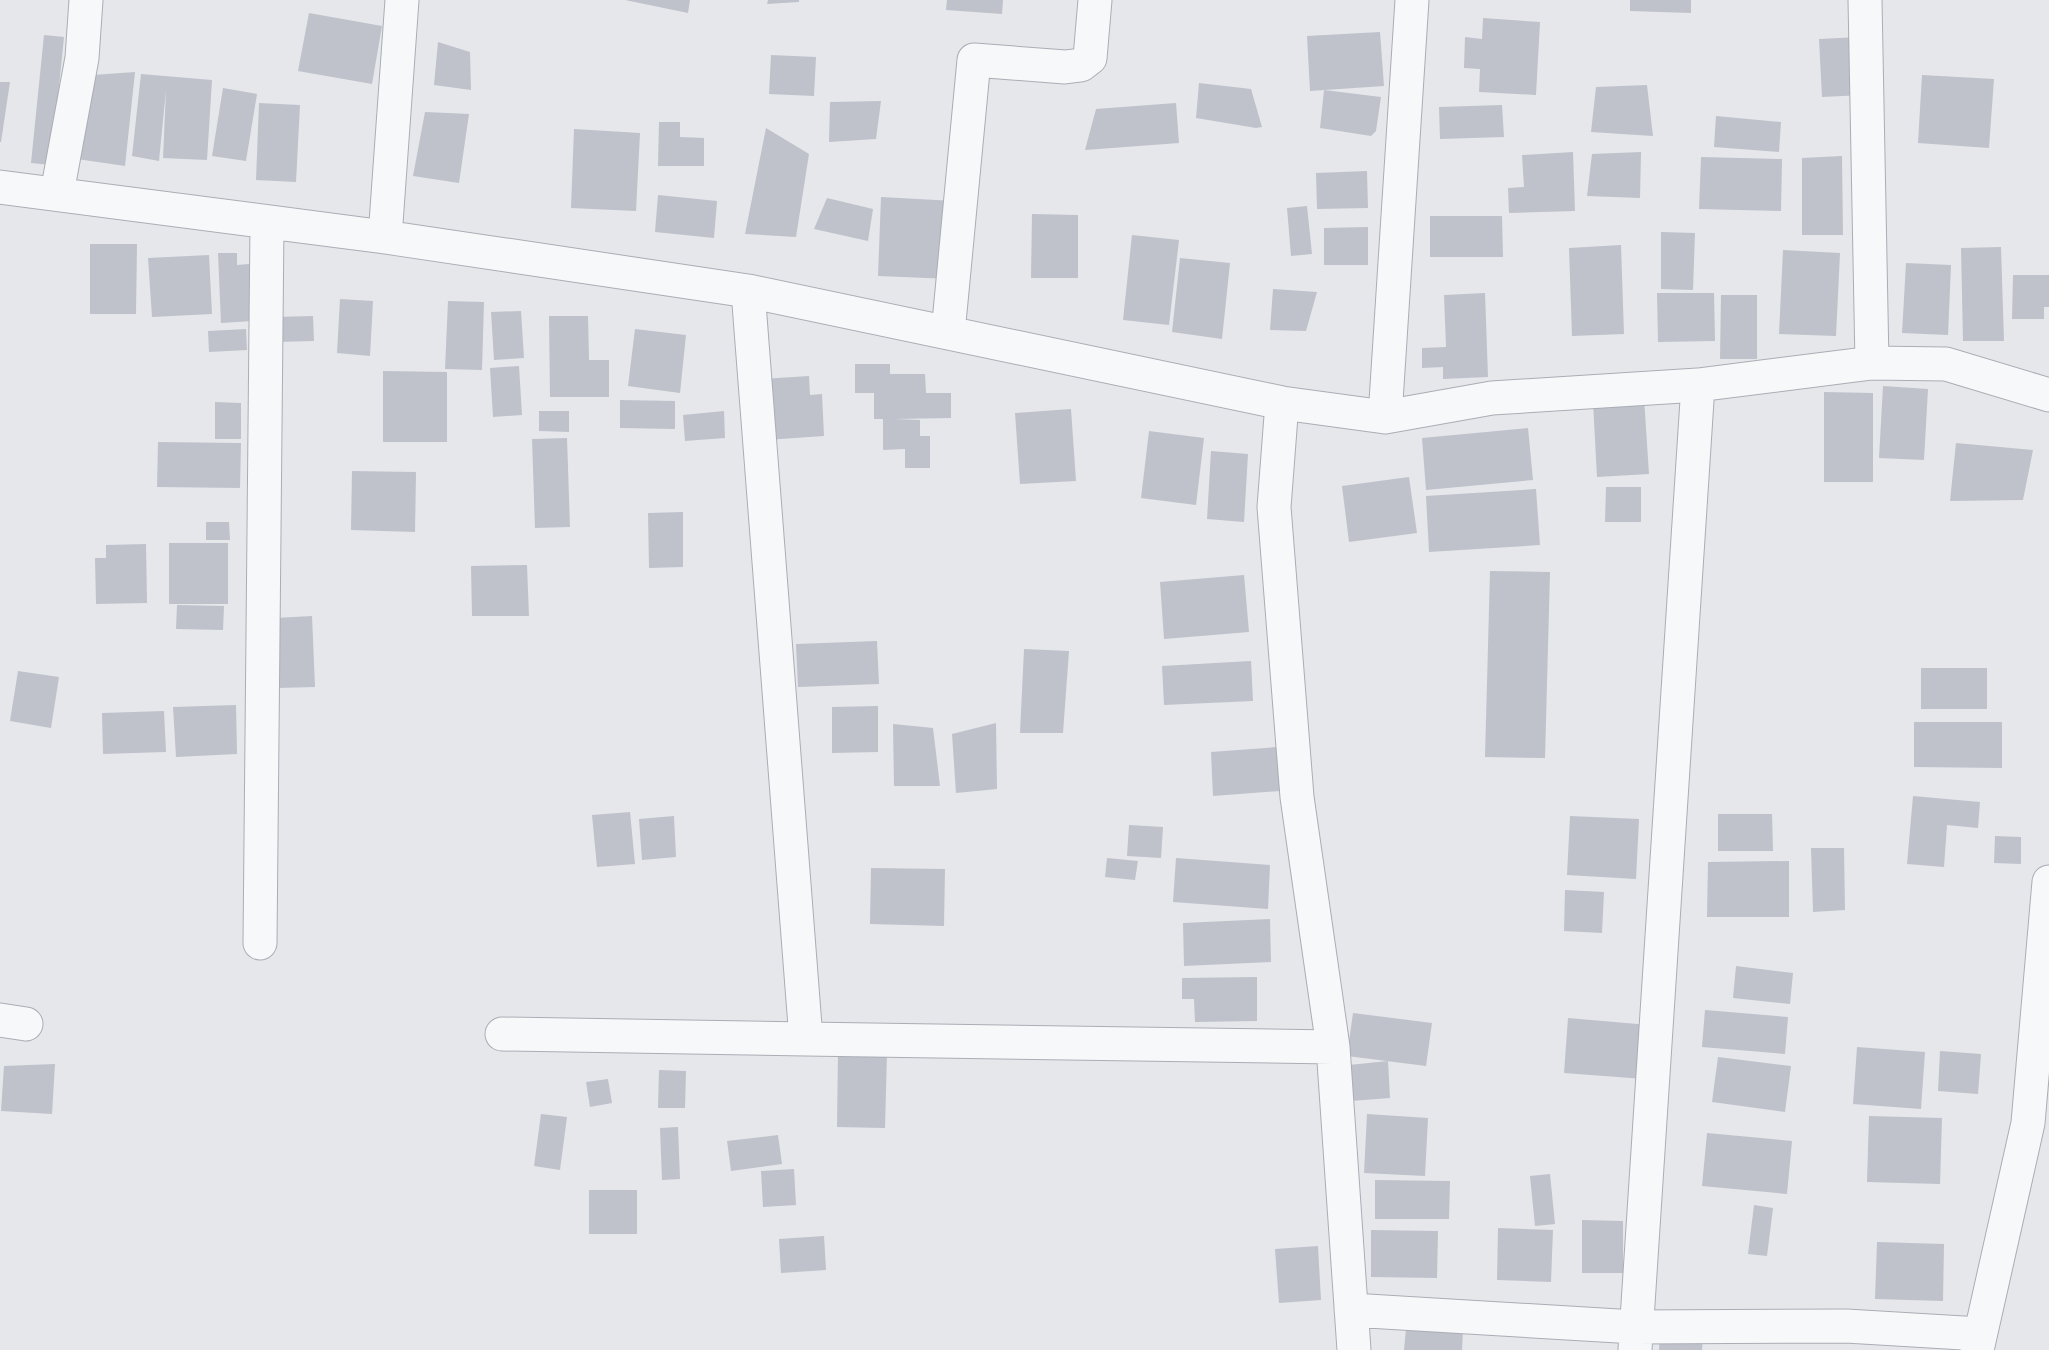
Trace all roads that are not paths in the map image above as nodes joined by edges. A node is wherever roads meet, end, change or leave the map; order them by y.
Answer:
1 (86, 0) edge
2 (402, 0) edge
3 (1095, 0) edge
4 (1412, 0) edge
5 (1865, 0) edge
6 (0, 187) edge
7 (57, 194) junction
8 (267, 223) junction
9 (385, 237) junction
10 (748, 291) junction
11 (948, 333) junction
12 (1872, 363) junction
13 (1698, 385) junction
14 (2049, 395) edge
15 (1282, 403) junction
16 (1385, 417) junction
17 (2049, 882) edge
18 (260, 943) dead end
19 (502, 1034) dead end
20 (806, 1039) junction
21 (1333, 1047) junction
22 (2038, 1126) edge
23 (1351, 1310) junction
24 (1635, 1339) edge
25 (1978, 1342) edge
26 (1354, 1350) edge

1 - 7 street
2 - 9 street
3 - 11 street
4 - 16 street
5 - 12 street
6 - 7 street
7 - 8 street
8 - 9 street
8 - 18 street
9 - 10 street
10 - 11 street
10 - 20 street
11 - 15 street
12 - 13 street
12 - 14 street
13 - 16 street
13 - 24 street
15 - 16 street
15 - 21 street
17 - 22 street
19 - 20 street
20 - 21 street
21 - 23 street
22 - 25 street
23 - 24 street
23 - 26 street
24 - 25 street

